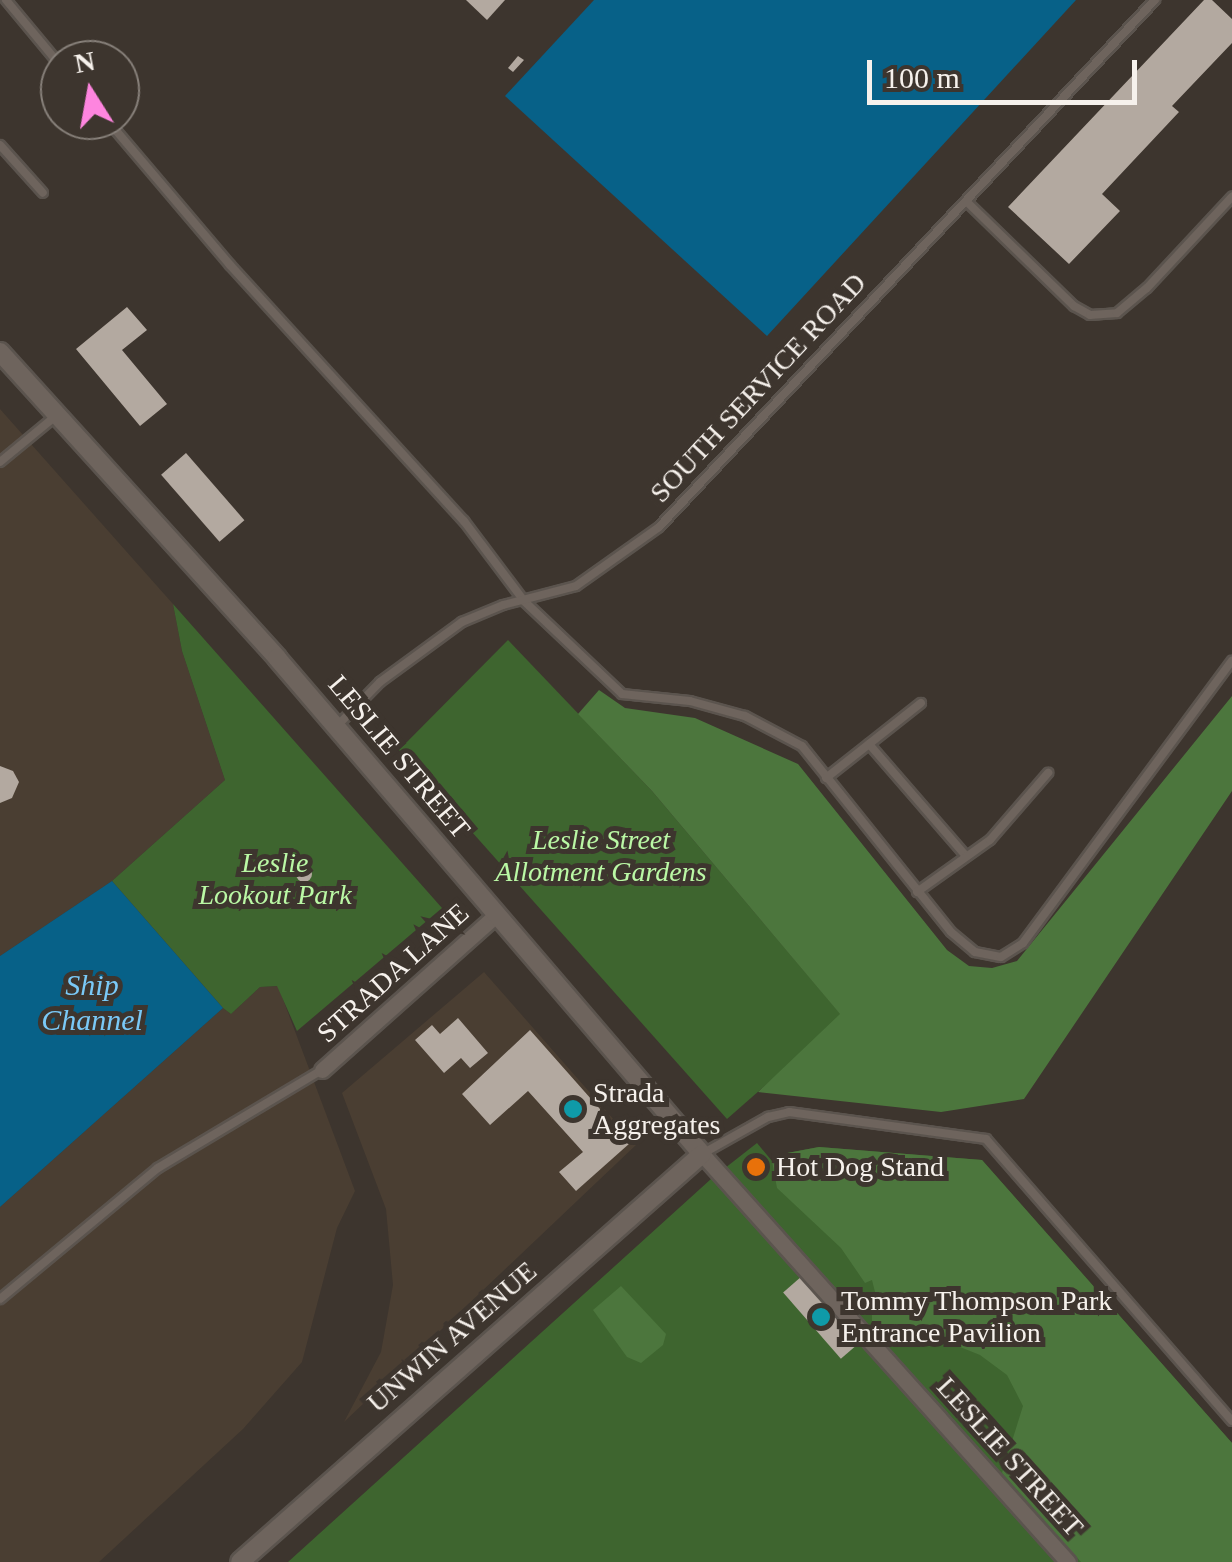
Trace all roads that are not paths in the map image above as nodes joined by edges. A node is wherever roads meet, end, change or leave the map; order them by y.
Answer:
1 (6, 0) edge
2 (1155, 0) edge
3 (40, 41) edge
4 (124, 140) edge
5 (0, 144) edge
6 (42, 193) dead end
7 (1232, 198) edge
8 (966, 201) junction
9 (0, 352) edge
10 (57, 415) junction
11 (0, 462) edge
12 (524, 601) junction
13 (1232, 661) edge
14 (921, 703) dead end
15 (336, 727) junction
16 (870, 744) junction
17 (1048, 773) dead end
18 (826, 778) junction
19 (966, 856) junction
20 (917, 892) junction
21 (496, 914) junction
22 (322, 1070) joint
23 (702, 1154) junction
24 (0, 1298) edge
25 (1232, 1421) edge
26 (240, 1562) edge
27 (1068, 1562) edge

1 - 3 lane
2 - 8 lane, SOUTH SERVICE ROAD
4 - 12 lane
5 - 6 lane
7 - 8 lane
8 - 12 lane, SOUTH SERVICE ROAD
9 - 10 street, LESLIE STREET
10 - 11 lane
10 - 15 street, LESLIE STREET
12 - 15 lane, SOUTH SERVICE ROAD
12 - 18 lane
13 - 20 lane
14 - 16 lane
15 - 21 street, LESLIE STREET
16 - 18 lane
16 - 19 lane
17 - 19 lane
18 - 20 lane
19 - 20 lane
21 - 22 street, STRADA LANE
21 - 23 street, LESLIE STREET
22 - 24 lane
23 - 25 lane
23 - 26 street, UNWIN AVENUE
23 - 27 street, LESLIE STREET

